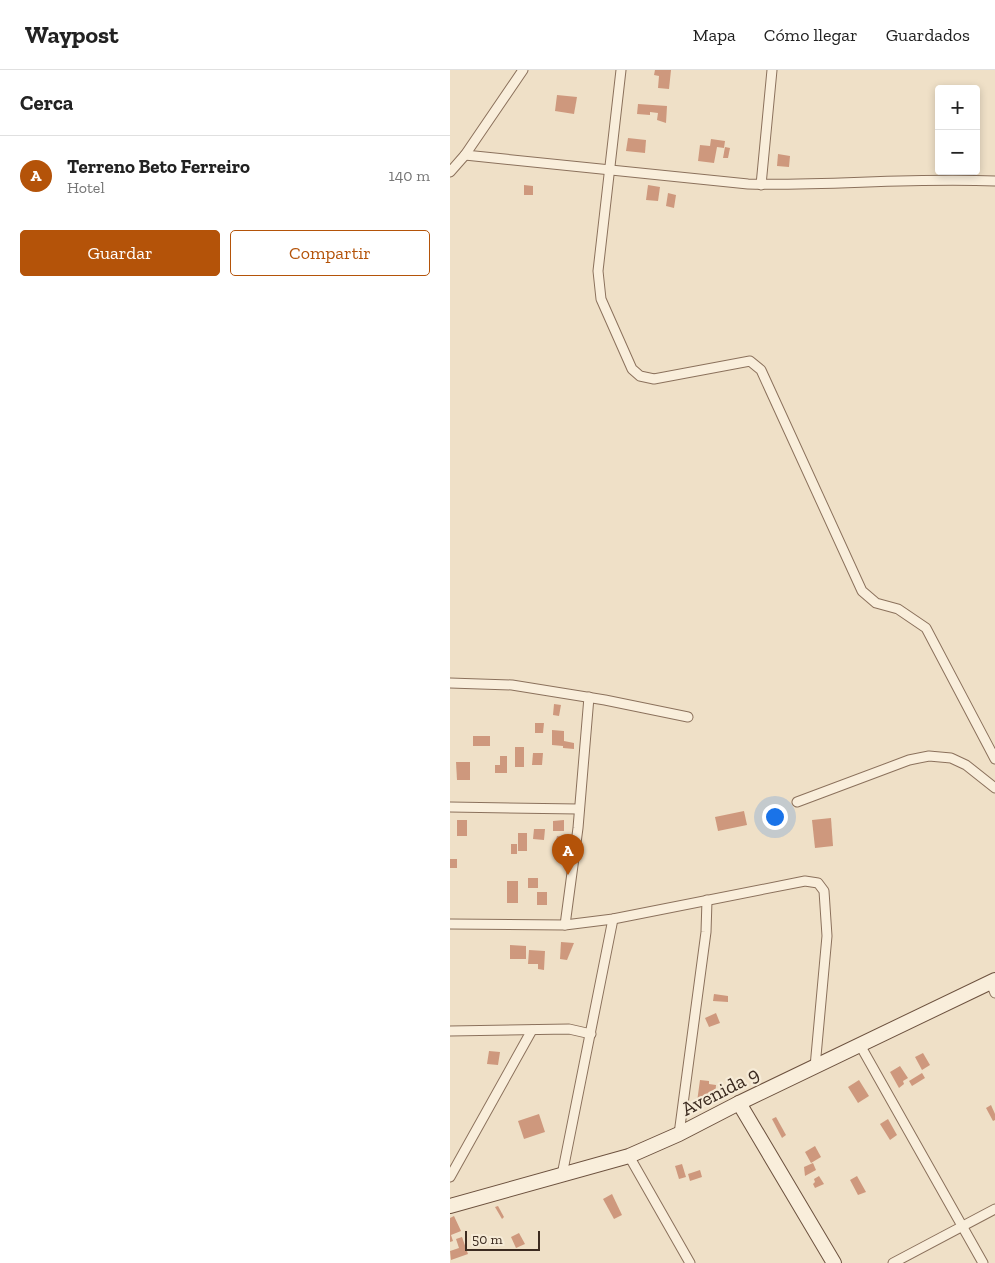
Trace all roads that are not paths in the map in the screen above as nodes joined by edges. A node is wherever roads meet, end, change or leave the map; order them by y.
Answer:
1 (523, 70) edge
2 (621, 70) edge
3 (772, 70) edge
4 (466, 155) junction
5 (609, 170) junction
6 (450, 172) edge
7 (995, 181) edge
8 (761, 185) junction
9 (450, 683) edge
10 (589, 697) junction
11 (688, 717) dead end
12 (995, 759) edge
13 (995, 788) edge
14 (797, 802) dead end
15 (450, 807) edge
16 (578, 809) junction
17 (707, 900) junction
18 (612, 919) junction
19 (450, 924) edge
20 (565, 925) junction
21 (994, 985) edge
22 (532, 1030) junction
23 (450, 1031) edge
24 (591, 1034) junction
25 (860, 1045) junction
26 (815, 1067) junction
27 (739, 1103) junction
28 (679, 1134) junction
29 (629, 1156) junction
30 (562, 1175) junction
31 (450, 1177) edge
32 (450, 1206) edge
33 (995, 1209) edge
34 (962, 1226) junction
35 (690, 1263) edge
36 (834, 1263) edge
37 (893, 1263) edge
38 (983, 1263) edge

1 - 4 street
2 - 5 street
3 - 8 street
4 - 5 street
4 - 6 street
5 - 8 street
5 - 12 street
7 - 8 street
9 - 10 street
10 - 11 street
10 - 16 street
13 - 14 street
15 - 16 street
16 - 20 street
17 - 18 street
17 - 26 street
17 - 28 street
18 - 20 street
18 - 24 street
19 - 20 street
21 - 25 main road, Avenida 9
22 - 23 street
22 - 24 street
22 - 31 street
24 - 30 street
25 - 26 main road, Avenida 9
25 - 34 street
26 - 27 main road, Avenida 9
27 - 28 main road, Avenida 9
27 - 36 main road
28 - 29 main road, Avenida 9
29 - 30 main road, Avenida 9
29 - 35 street
30 - 32 main road, Avenida 9
33 - 34 street
34 - 37 street
34 - 38 street

